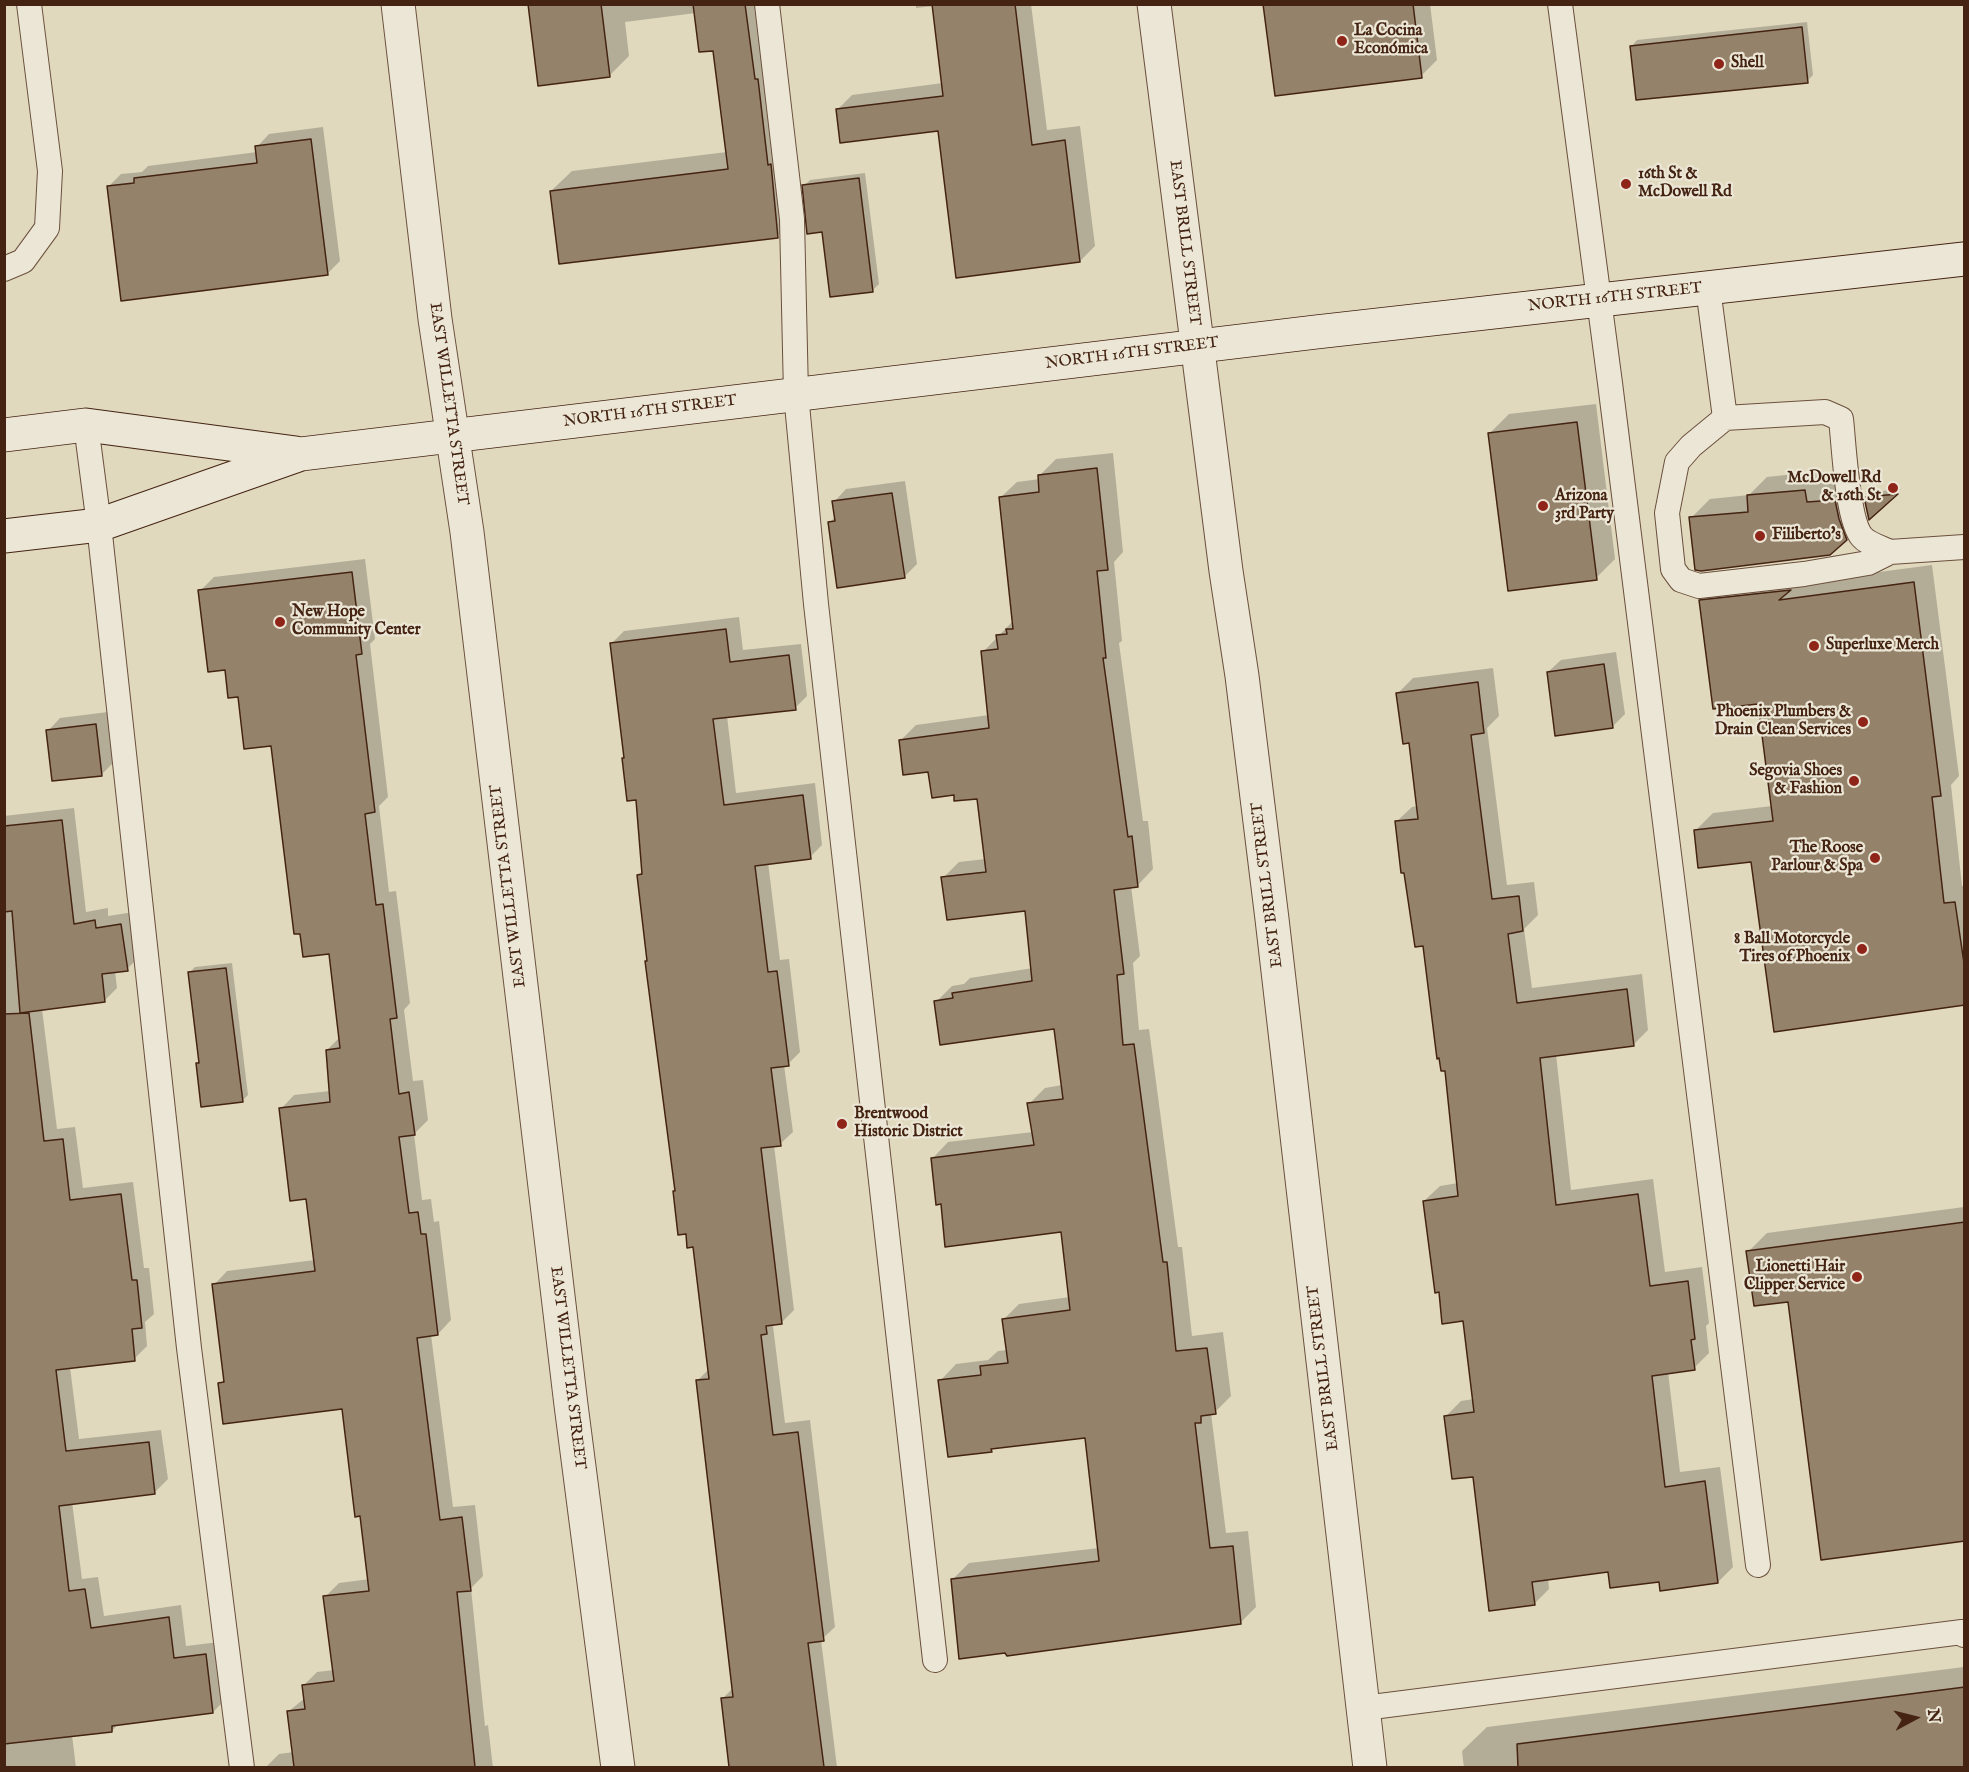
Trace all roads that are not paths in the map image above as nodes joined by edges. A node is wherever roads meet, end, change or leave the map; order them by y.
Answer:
1 (29, 4) edge
2 (398, 4) edge
3 (767, 4) edge
4 (1154, 4) edge
5 (1560, 4) edge
6 (1965, 258) edge
7 (4, 269) edge
8 (1708, 288) junction
9 (1599, 300) junction
10 (1197, 346) junction
11 (796, 394) junction
12 (1725, 418) junction
13 (86, 425) junction
14 (4, 435) edge
15 (452, 435) junction
16 (301, 454) junction
17 (99, 525) junction
18 (4, 536) edge
19 (1965, 547) edge
20 (1890, 552) junction
21 (1758, 1565) dead end
22 (1965, 1635) edge
23 (935, 1660) dead end
24 (1364, 1708) junction
25 (242, 1767) edge
26 (618, 1767) edge
27 (1370, 1767) edge

1 - 7 lane
2 - 15 street, EAST WILLETTA STREET
3 - 11 lane
4 - 10 street, EAST BRILL STREET
5 - 9 lane
6 - 8 street, NORTH 16TH STREET
8 - 9 street, NORTH 16TH STREET
8 - 12 lane
9 - 10 street, NORTH 16TH STREET
9 - 21 lane
10 - 11 street, NORTH 16TH STREET
10 - 24 street, EAST BRILL STREET
11 - 15 street, NORTH 16TH STREET
11 - 23 lane
12 - 20 lane
12 - 20 lane
13 - 14 street, NORTH 16TH STREET
13 - 16 street, NORTH 16TH STREET
13 - 17 lane
15 - 16 street, NORTH 16TH STREET
15 - 26 street, EAST WILLETTA STREET
16 - 17 street, NORTH 16TH STREET
17 - 18 street, NORTH 16TH STREET
17 - 25 lane
19 - 20 lane
22 - 24 lane
24 - 27 street, EAST BRILL STREET

